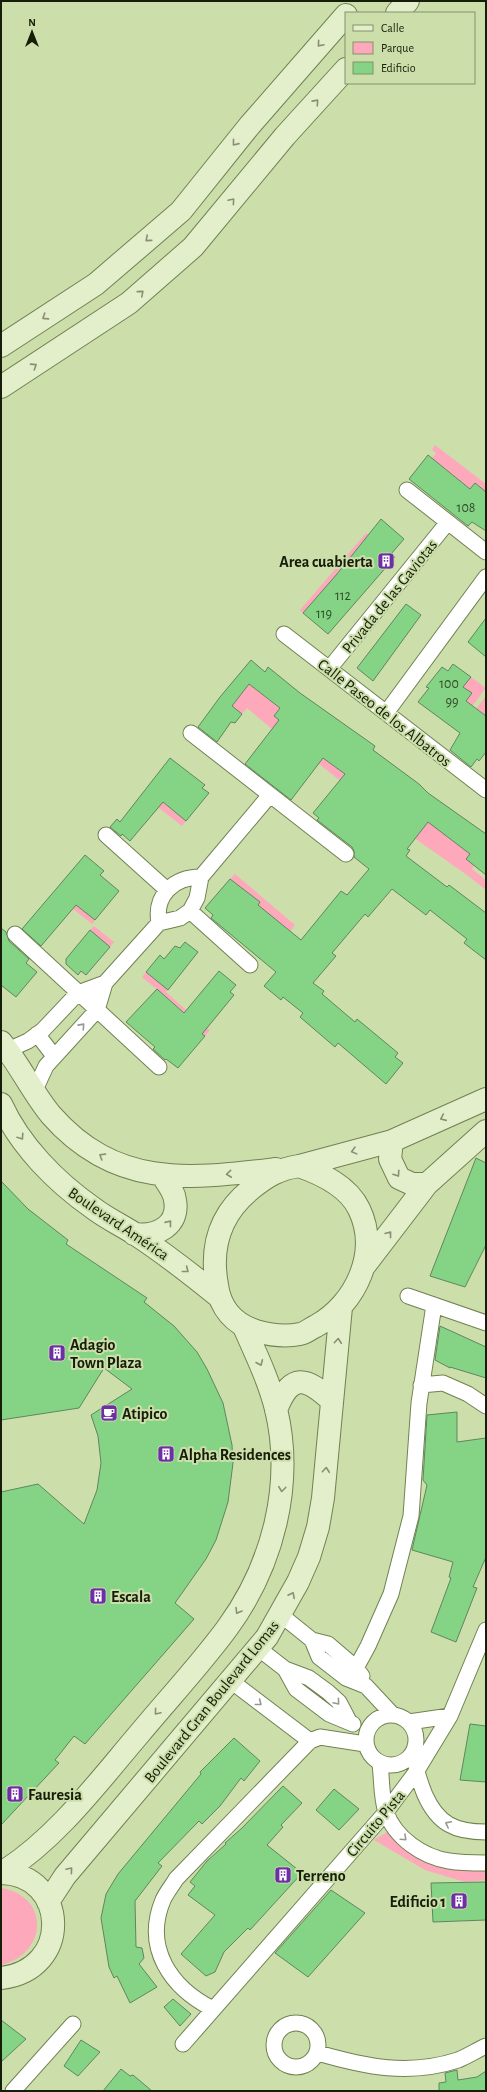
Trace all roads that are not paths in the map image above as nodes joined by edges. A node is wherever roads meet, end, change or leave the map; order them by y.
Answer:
1 (358, 1) edge
2 (408, 1) edge
3 (349, 12) edge
4 (398, 12) edge
5 (345, 16) edge
6 (345, 70) edge
7 (1, 346) edge
8 (1, 387) edge
9 (408, 490) dead end
10 (448, 522) junction
11 (486, 552) edge
12 (486, 577) edge
13 (284, 634) dead end
14 (329, 669) junction
15 (386, 713) junction
16 (191, 733) dead end
17 (486, 790) edge
18 (270, 795) junction
19 (106, 835) dead end
20 (346, 854) dead end
21 (201, 876) junction
22 (166, 889) junction
23 (190, 911) junction
24 (159, 923) junction
25 (15, 934) dead end
26 (250, 965) dead end
27 (105, 983) junction
28 (78, 993) junction
29 (97, 1010) junction
30 (37, 1034) junction
31 (4, 1046) edge
32 (54, 1056) junction
33 (159, 1067) dead end
34 (34, 1092) junction
35 (486, 1099) edge
36 (1, 1104) edge
37 (486, 1131) edge
38 (392, 1141) junction
39 (290, 1167) junction
40 (162, 1175) junction
41 (427, 1184) junction
42 (134, 1234) junction
43 (365, 1265) junction
44 (218, 1296) junction
45 (408, 1296) dead end
46 (434, 1305) junction
47 (341, 1307) junction
48 (486, 1323) edge
49 (244, 1327) junction
50 (421, 1385) junction
51 (332, 1401) junction
52 (486, 1406) edge
53 (276, 1410) junction
54 (281, 1615) junction
55 (486, 1630) edge
56 (312, 1640) junction
57 (258, 1648) junction
58 (356, 1668) junction
59 (231, 1681) junction
60 (366, 1686) junction
61 (393, 1715) junction
62 (450, 1716) junction
63 (408, 1722) junction
64 (365, 1740) junction
65 (310, 1741) junction
66 (415, 1749) junction
67 (380, 1764) junction
68 (416, 1772) junction
69 (386, 1812) junction
70 (486, 1832) edge
71 (486, 1863) edge
72 (2, 1872) edge
73 (48, 1902) junction
74 (1, 1978) edge
75 (212, 2009) junction
76 (73, 2024) dead end
77 (183, 2044) dead end
78 (486, 2046) edge
79 (318, 2053) dead end
80 (12, 2091) edge

1 - 3 main road
2 - 4 main road
5 -> 7 main road
8 -> 6 main road
9 - 10 street
10 - 11 street
10 - 14 street, Privada de las Gaviotas
12 - 15 street
13 - 14 street, Calle Paseo de los Albatros
14 - 15 street, Calle Paseo de los Albatros
15 - 17 street, Calle Paseo de los Albatros
16 - 18 street
18 - 20 street
18 - 21 street
19 - 22 street
21 - 22 street
21 - 23 street
22 - 24 street
23 - 24 street
23 - 26 street
24 - 27 street
25 - 28 street
27 - 28 street
27 - 29 street
28 - 29 street
28 - 30 street
32 -> 29 street
29 - 33 street
30 - 31 street
30 - 32 street
31 - 34 main road
32 - 34 street
40 -> 34 main road
35 -> 38 main road
36 -> 42 main road, Boulevard América
37 - 41 main road
38 -> 39 main road
38 -> 41 main road
39 -> 40 main road
39 - 43 main road
39 - 44 main road
42 -> 40 main road
43 -> 41 main road
42 -> 44 main road, Boulevard América
43 - 47 main road
44 - 49 main road
45 - 46 street
46 - 48 street
46 - 50 street
47 - 49 main road
51 -> 47 main road, Boulevard Gran Boulevard Lomas
49 -> 53 main road, Boulevard Gran Boulevard Lomas
50 - 52 street
50 - 58 street
51 - 53 main road
54 -> 51 main road, Boulevard Gran Boulevard Lomas
53 -> 72 main road, Boulevard Gran Boulevard Lomas
54 - 56 street
54 - 57 main road, Boulevard Gran Boulevard Lomas
55 - 62 street, Circuito Pista
56 - 58 street
56 - 60 street
57 - 59 main road, Boulevard Gran Boulevard Lomas
57 -> 64 street
58 - 60 street
59 -> 65 street
73 -> 59 main road, Boulevard Gran Boulevard Lomas
60 - 61 street
61 - 63 street
61 - 64 street
62 - 63 street
62 - 68 street, Circuito Pista
63 - 66 street
64 - 65 street
64 - 67 street
65 - 75 street
66 - 67 street
66 - 68 street
67 - 69 street
68 - 69 street, Circuito Pista
70 -> 68 street
69 -> 71 street
69 - 75 street, Circuito Pista
72 - 73 main road
73 - 74 main road
75 - 77 street, Circuito Pista
76 - 80 street
78 - 79 street

